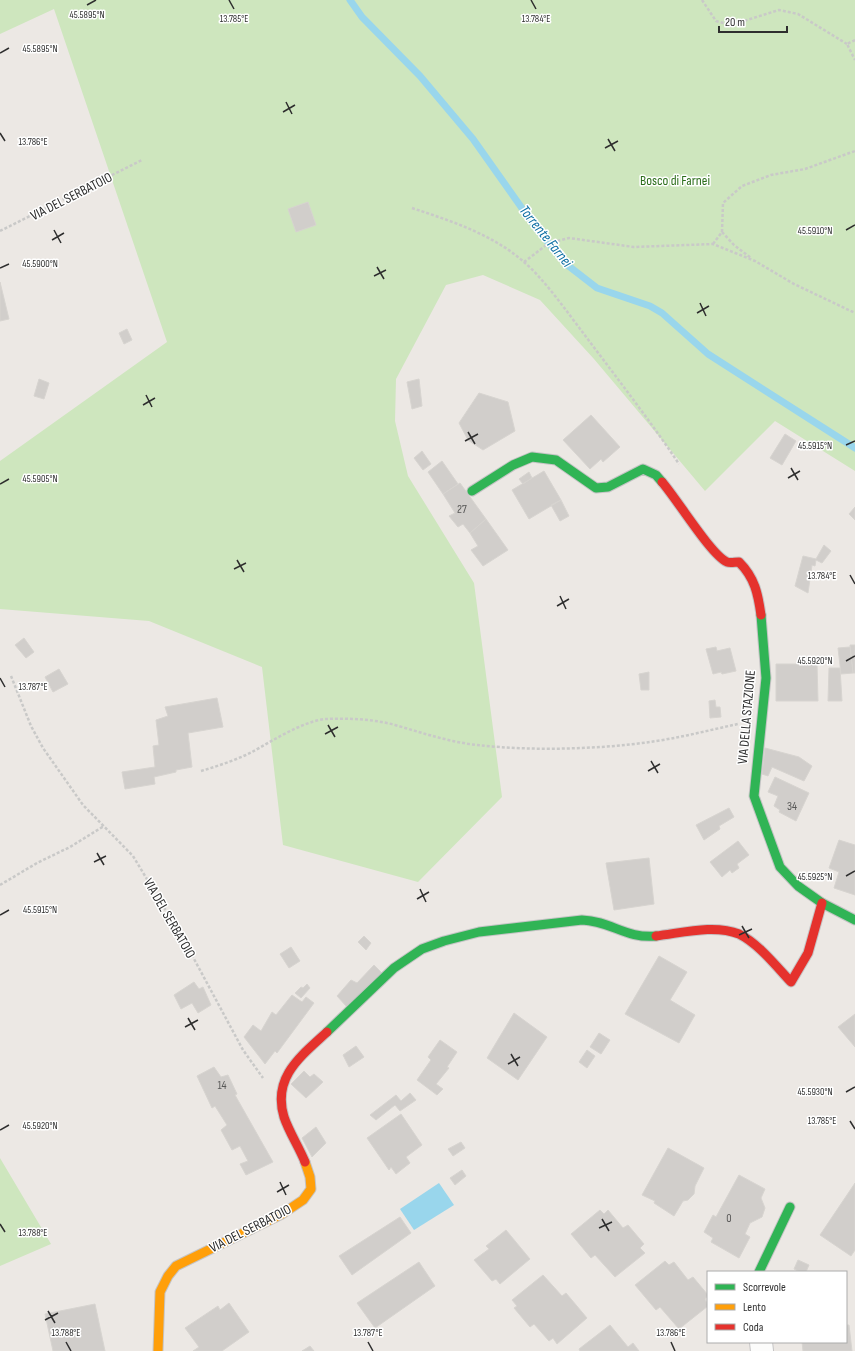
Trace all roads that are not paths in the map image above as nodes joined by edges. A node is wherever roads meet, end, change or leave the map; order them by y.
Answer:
1 (472, 491) dead end
2 (822, 903) junction
3 (855, 920) edge
4 (790, 1207) dead end
5 (759, 1271) edge
6 (158, 1351) edge

1 - 2 street, VIA DELLA STAZIONE
2 - 3 street, VIA DELLA STAZIONE
2 - 6 street, VIA DEL SERBATOIO
4 - 5 street

